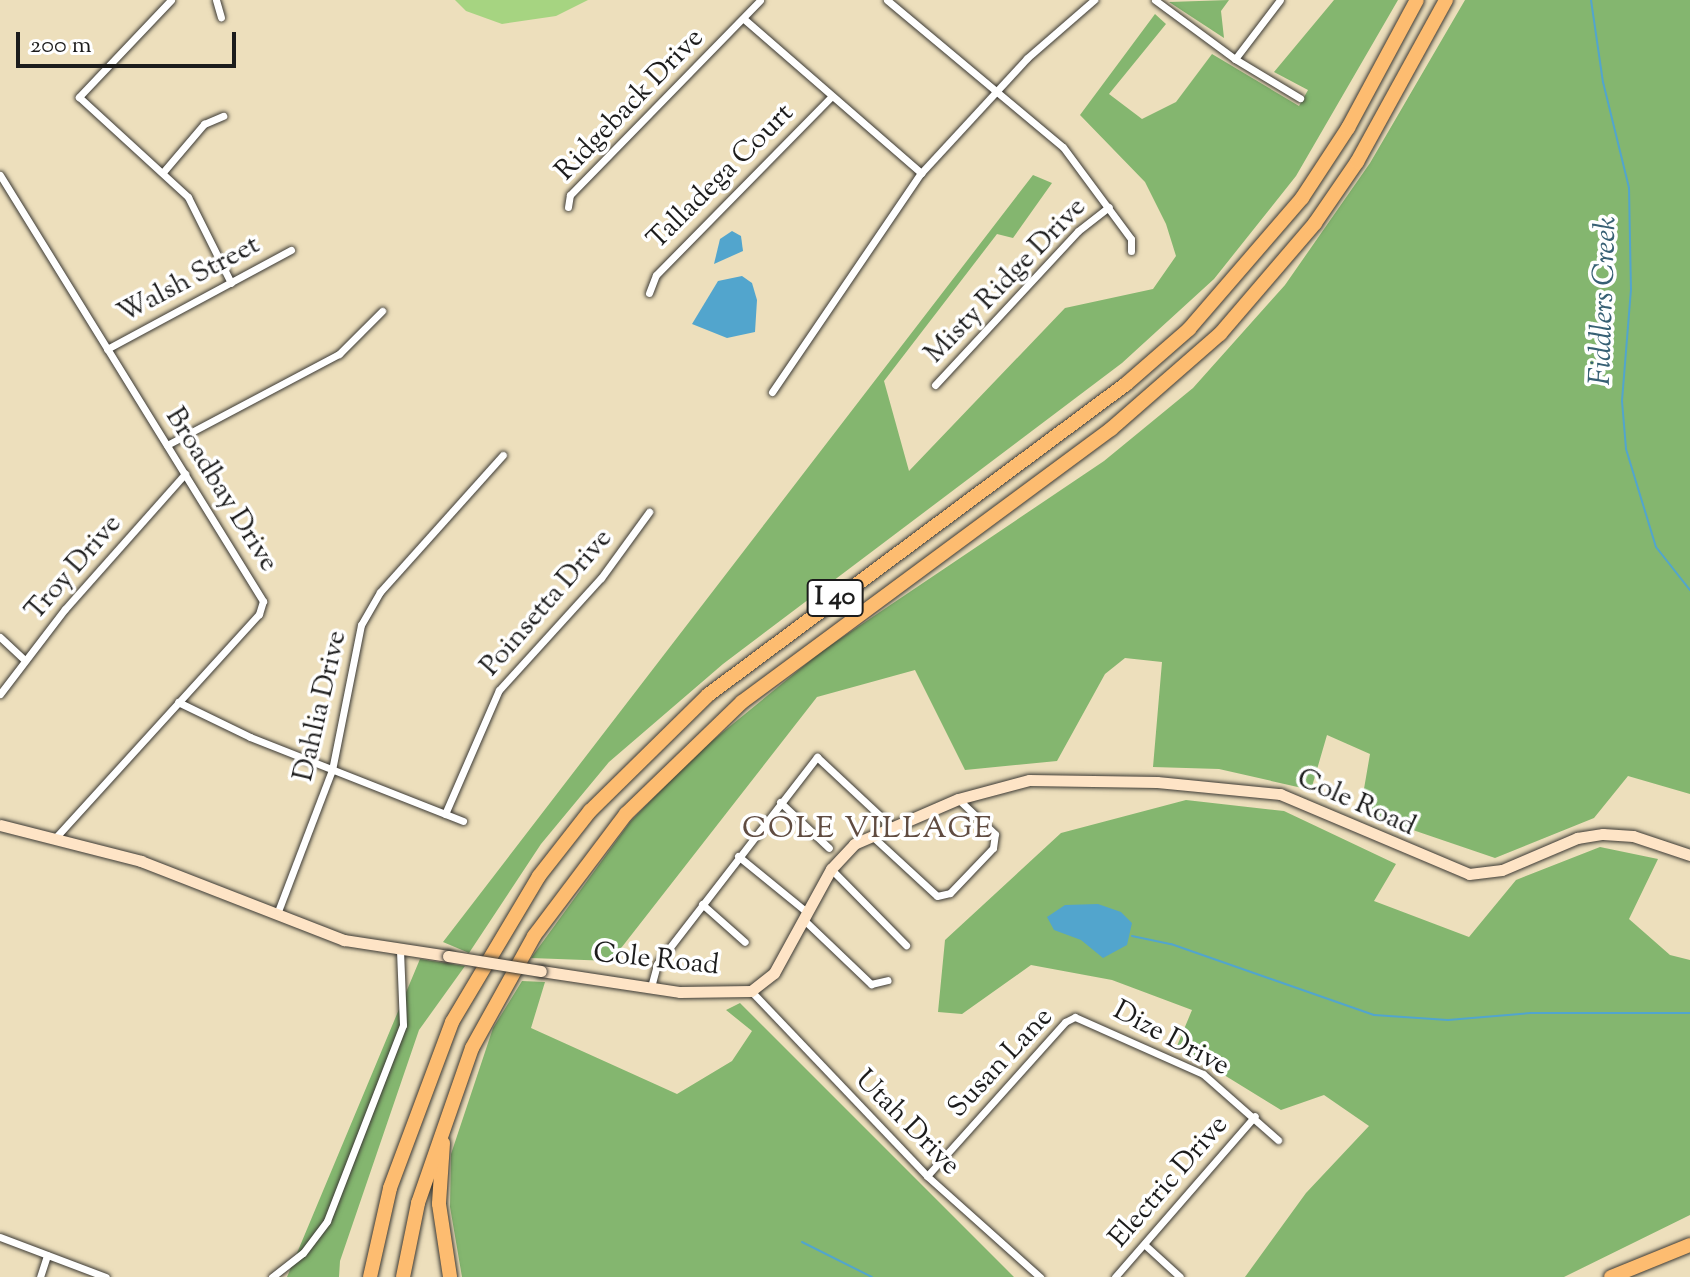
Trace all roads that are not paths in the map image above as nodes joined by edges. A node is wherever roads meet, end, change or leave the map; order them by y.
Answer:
1 (171, 0) edge
2 (216, 0) edge
3 (760, 0) edge
4 (887, 0) edge
5 (1094, 0) edge
6 (1155, 0) edge
7 (1280, 0) edge
8 (1417, 0) edge
9 (1446, 0) edge
10 (221, 17) dead end
11 (744, 19) junction
12 (1235, 59) junction
13 (995, 92) junction
14 (830, 98) junction
15 (1300, 98) dead end
16 (223, 116) dead end
17 (164, 171) junction
18 (921, 173) junction
19 (0, 175) edge
20 (568, 207) dead end
21 (1109, 207) junction
22 (291, 250) dead end
23 (1131, 251) dead end
24 (231, 283) junction
25 (649, 293) dead end
26 (382, 311) dead end
27 (107, 349) junction
28 (935, 385) dead end
29 (772, 392) dead end
30 (167, 445) junction
31 (503, 455) dead end
32 (185, 474) junction
33 (649, 512) dead end
34 (0, 637) edge
35 (25, 660) junction
36 (0, 694) edge
37 (178, 702) junction
38 (332, 770) junction
39 (780, 802) junction
40 (961, 802) junction
41 (445, 814) junction
42 (463, 821) dead end
43 (0, 825) edge
44 (890, 825) junction
45 (872, 835) junction
46 (55, 838) junction
47 (829, 848) dead end
48 (1690, 855) edge
49 (738, 856) junction
50 (831, 869) junction
51 (702, 904) junction
52 (277, 914) junction
53 (806, 914) junction
54 (745, 942) dead end
55 (906, 945) dead end
56 (400, 951) junction
57 (888, 980) dead end
58 (651, 987) junction
59 (751, 991) junction
60 (1075, 1017) joint
61 (447, 1111) junction
62 (1255, 1116) junction
63 (1278, 1140) dead end
64 (927, 1176) junction
65 (0, 1237) edge
66 (1145, 1245) junction
67 (1690, 1245) edge
68 (47, 1255) junction
69 (40, 1277) edge
70 (106, 1277) edge
71 (272, 1277) edge
72 (370, 1277) edge
73 (403, 1277) edge
74 (450, 1277) edge
75 (1040, 1277) edge
76 (1115, 1277) edge
77 (1180, 1277) edge
78 (1611, 1277) edge

1 - 17 street
2 - 10 street
3 - 11 street, Ridgeback Drive
4 - 13 street
5 - 13 street
6 - 12 street
7 - 12 street
8 - 72 highway, I 40
9 - 61 highway, I 40
11 - 14 street
11 - 20 street, Ridgeback Drive
12 - 15 street
13 - 18 street
13 - 21 street
14 - 18 street
14 - 25 street, Talladega Court
16 - 17 street
17 - 24 street
18 - 29 street
19 - 27 street, Broadbay Drive
21 - 23 street
21 - 28 street, Misty Ridge Drive
22 - 24 street, Walsh Street
24 - 27 street, Walsh Street
26 - 30 street
27 - 30 street, Broadbay Drive
30 - 32 street, Broadbay Drive
31 - 38 street, Dahlia Drive
32 - 35 street, Troy Drive
32 - 37 street, Broadbay Drive
33 - 41 street, Poinsetta Drive
34 - 35 street
35 - 36 street, Troy Drive
37 - 38 street
37 - 46 street, Broadbay Drive
38 - 41 street
38 - 52 street, Dahlia Drive
39 - 44 street
39 - 47 street
39 - 49 street
40 - 44 street, Cole Road
40 - 45 street
40 - 48 street, Cole Road
41 - 42 street
43 - 46 street, Cole Road
44 - 45 street, Cole Road
45 - 50 street, Cole Road
46 - 52 street, Cole Road
49 - 51 street
49 - 53 street
50 - 53 street, Cole Road
50 - 55 street
51 - 54 street
51 - 58 street
52 - 56 street, Cole Road
53 - 57 street
53 - 59 street, Cole Road
56 - 58 street, Cole Road, bridge
56 - 71 street
58 - 59 street, Cole Road
59 - 64 street, Utah Drive
60 - 62 street, Dize Drive
60 - 64 street, Susan Lane
61 - 73 highway, I 40
61 - 74 highway
62 - 63 street, Dize Drive
62 - 66 street, Electric Drive
64 - 75 street, Utah Drive
65 - 68 street
66 - 76 street, Electric Drive
66 - 77 street
67 - 78 highway
68 - 69 street
68 - 70 street

